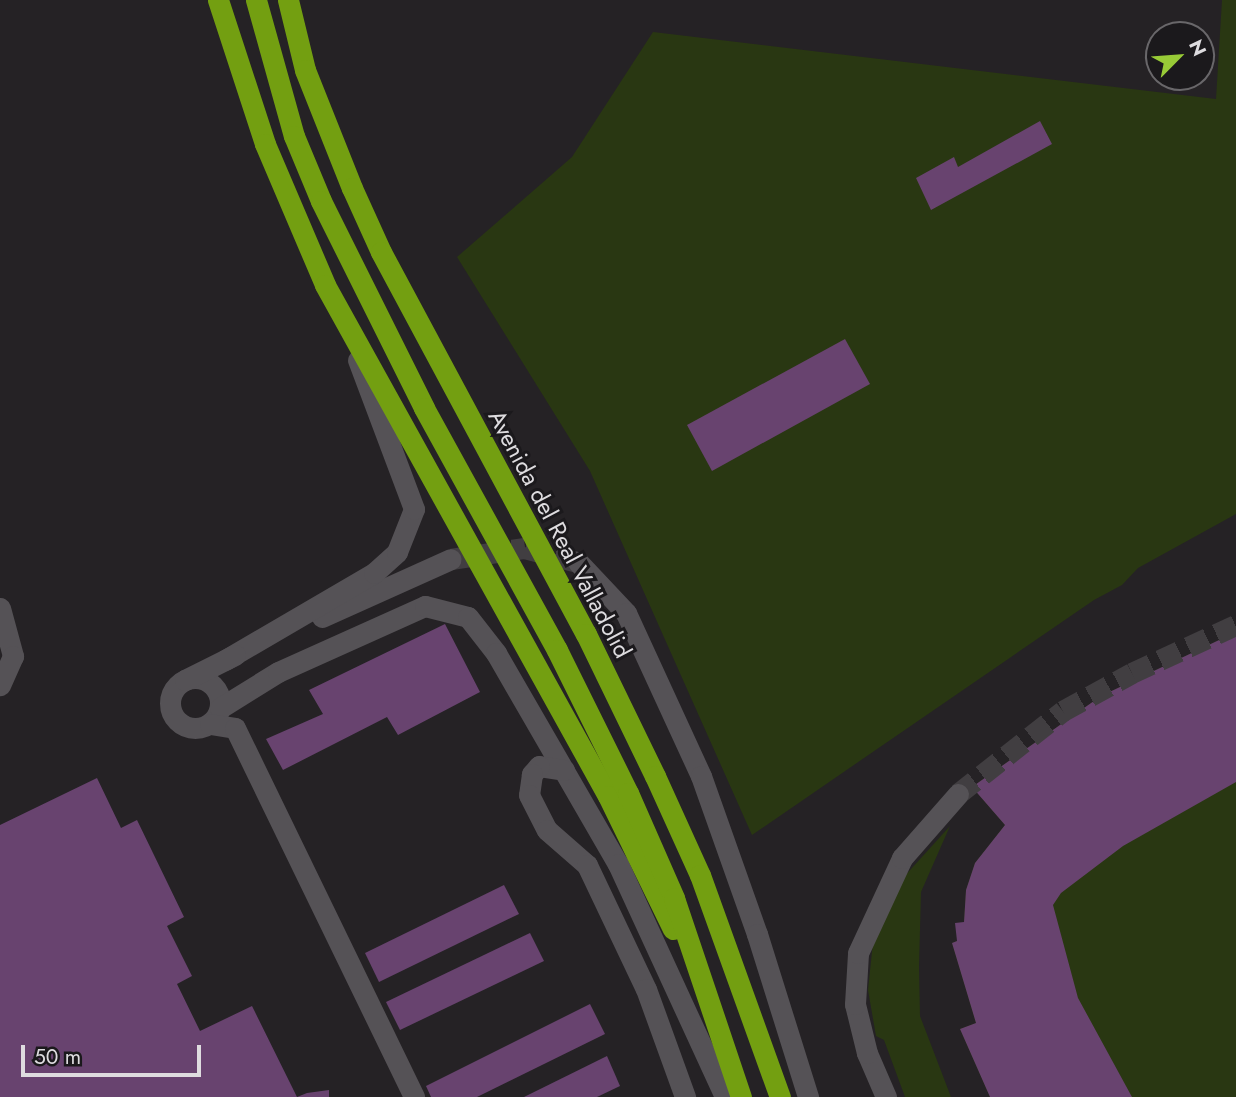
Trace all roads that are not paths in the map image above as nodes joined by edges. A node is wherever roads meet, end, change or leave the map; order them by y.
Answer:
1 (218, 0) edge
2 (256, 0) edge
3 (288, 0) edge
4 (325, 285) junction
5 (451, 559) tunnel mouth
6 (578, 562) tunnel mouth
7 (0, 608) edge
8 (225, 660) junction
9 (185, 680) junction
10 (0, 685) edge
11 (242, 695) junction
12 (215, 716) junction
13 (564, 770) junction
14 (958, 794) tunnel mouth
15 (279, 806) junction
16 (705, 990) junction
17 (414, 1097) edge
18 (685, 1097) edge
19 (725, 1097) edge
20 (741, 1097) edge
21 (780, 1097) edge
22 (808, 1097) edge
23 (886, 1097) edge

1 - 4 highway
2 - 16 highway
3 - 21 highway, Avenida del Real Valladolid
4 - 8 street
4 - 16 highway
5 - 8 street
6 - 22 street
7 - 10 street
8 - 9 street
9 - 12 street
9 - 12 street
11 - 12 street
11 - 13 street
11 - 15 street
12 - 15 street
13 - 18 street
13 - 19 street
14 - 23 street
15 - 17 street
16 - 20 highway

